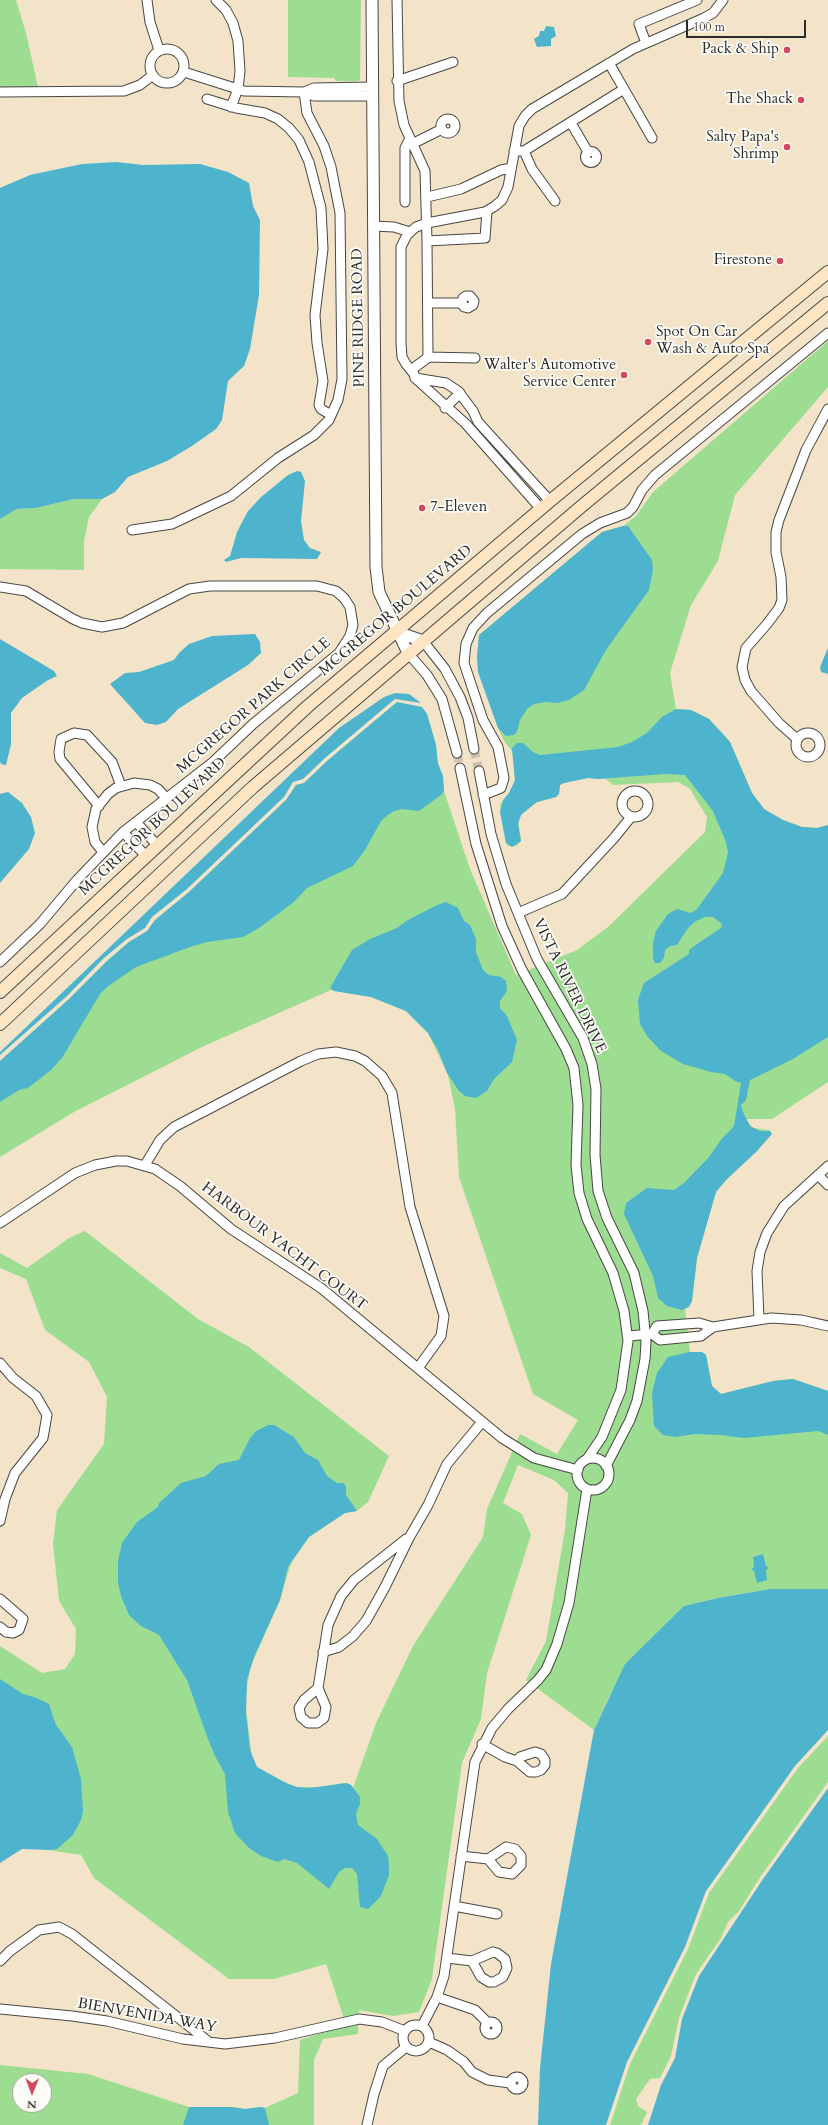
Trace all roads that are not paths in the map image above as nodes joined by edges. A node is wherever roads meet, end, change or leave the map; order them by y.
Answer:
1 (147, 0) edge
2 (216, 0) edge
3 (372, 0) edge
4 (397, 0) edge
5 (697, 0) edge
6 (723, 0) edge
7 (646, 44) junction
8 (159, 50) junction
9 (453, 62) dead end
10 (609, 63) junction
11 (184, 72) junction
12 (153, 75) junction
13 (397, 81) junction
14 (238, 89) junction
15 (624, 90) junction
16 (0, 92) edge
17 (304, 92) junction
18 (372, 92) junction
19 (207, 99) dead end
20 (231, 107) junction
21 (571, 123) junction
22 (442, 130) dead end
23 (652, 138) dead end
24 (411, 141) junction
25 (514, 151) junction
26 (524, 151) junction
27 (588, 152) dead end
28 (511, 168) junction
29 (427, 197) junction
30 (555, 201) dead end
31 (405, 202) dead end
32 (487, 211) junction
33 (427, 223) junction
34 (373, 226) junction
35 (410, 232) junction
36 (427, 241) junction
37 (828, 272) edge
38 (428, 303) junction
39 (462, 303) dead end
40 (828, 303) edge
41 (828, 333) edge
42 (427, 357) junction
43 (475, 358) dead end
44 (413, 374) junction
45 (460, 393) junction
46 (445, 408) junction
47 (828, 409) edge
48 (331, 415) junction
49 (484, 429) junction
50 (475, 436) junction
51 (545, 505) junction
52 (132, 530) dead end
53 (0, 587) edge
54 (397, 632) junction
55 (423, 641) junction
56 (408, 653) junction
57 (796, 739) dead end
58 (474, 749) tunnel mouth
59 (457, 753) tunnel mouth
60 (460, 768) tunnel mouth
61 (478, 771) tunnel mouth
62 (121, 786) junction
63 (484, 795) junction
64 (166, 798) junction
65 (99, 806) junction
66 (631, 817) dead end
67 (136, 822) junction
68 (124, 832) junction
69 (157, 845) junction
70 (103, 852) junction
71 (146, 856) junction
72 (518, 913) junction
73 (0, 962) edge
74 (0, 992) edge
75 (0, 1024) edge
76 (146, 1165) junction
77 (828, 1166) edge
78 (818, 1175) junction
79 (828, 1185) edge
80 (0, 1223) edge
81 (759, 1319) junction
82 (679, 1325) junction
83 (828, 1326) edge
84 (712, 1327) junction
85 (649, 1335) junction
86 (628, 1336) junction
87 (681, 1338) junction
88 (0, 1363) edge
89 (418, 1368) junction
90 (482, 1422) junction
91 (587, 1459) junction
92 (606, 1466) junction
93 (578, 1470) junction
94 (587, 1489) junction
95 (0, 1521) edge
96 (408, 1538) junction
97 (0, 1598) edge
98 (0, 1627) edge
99 (323, 1652) junction
100 (318, 1688) dead end
101 (482, 1744) junction
102 (517, 1761) dead end
103 (461, 1856) junction
104 (488, 1859) dead end
105 (454, 1906) junction
106 (497, 1914) dead end
107 (447, 1958) junction
108 (0, 1961) edge
109 (472, 1961) dead end
110 (437, 1997) junction
111 (0, 2009) edge
112 (488, 2023) dead end
113 (422, 2026) junction
114 (405, 2030) junction
115 (209, 2042) junction
116 (429, 2042) junction
117 (406, 2047) junction
118 (510, 2083) dead end
119 (368, 2125) edge

1 - 8 street
2 - 14 street
3 - 18 street, PINE RIDGE ROAD
4 - 13 street
5 - 7 street
6 - 7 street
7 - 10 street
8 - 11 street
8 - 12 street
9 - 13 street
10 - 15 street
10 - 25 street
11 - 12 street
11 - 14 street
12 - 16 street
13 - 24 street
14 - 17 street
14 - 20 street
15 - 21 street
15 - 23 street
17 - 18 street
17 - 48 street
18 - 34 street, PINE RIDGE ROAD
19 - 20 street
20 - 48 street
21 - 26 street
21 - 27 street
22 - 24 street
24 - 29 street
24 - 31 street
25 - 26 street
25 - 28 street
26 - 30 street
28 - 29 street
28 - 32 street
29 - 33 street
32 - 33 street
32 - 36 street
33 - 35 street
33 - 36 street
34 - 35 street
34 - 54 street, PINE RIDGE ROAD
35 - 44 street
36 - 38 street
37 - 51 main road, MCGREGOR BOULEVARD
38 - 39 street
38 - 42 street
40 - 55 main road
41 - 63 street
42 - 43 street
42 - 44 street
44 - 45 street
44 - 46 street
45 - 46 street
45 - 49 street
46 - 50 street
47 - 57 street
48 - 52 street
49 - 50 street
49 - 51 street
50 - 51 street
51 - 54 main road, MCGREGOR BOULEVARD
53 - 64 street, MCGREGOR PARK CIRCLE
54 - 55 street
54 - 56 street, PINE RIDGE ROAD
54 - 69 main road, MCGREGOR BOULEVARD
55 - 56 main road
55 - 58 street
56 - 59 street
56 - 75 main road
60 - 86 street, VISTA RIVER DRIVE
61 - 63 street, VISTA RIVER DRIVE
62 - 64 street
62 - 65 street
62 - 65 street
63 - 72 street, VISTA RIVER DRIVE
64 - 67 street, MCGREGOR PARK CIRCLE
65 - 70 street
66 - 72 street
67 - 68 street, MCGREGOR PARK CIRCLE
67 - 69 street
68 - 70 street, MCGREGOR PARK CIRCLE
68 - 71 street
69 - 71 main road, MCGREGOR BOULEVARD
70 - 73 street, MCGREGOR PARK CIRCLE
71 - 74 main road, MCGREGOR BOULEVARD
72 - 85 street, VISTA RIVER DRIVE
76 - 80 street, HARBOUR YACHT COURT
76 - 89 street, HARBOUR YACHT COURT
76 - 89 street
77 - 78 street
78 - 79 street
78 - 81 street
81 - 83 street
81 - 84 street
82 - 84 street
82 - 85 street
82 - 87 street
84 - 87 street
85 - 86 street
85 - 87 street
85 - 92 street, VISTA RIVER DRIVE
86 - 91 street, VISTA RIVER DRIVE
88 - 95 street
89 - 90 street, HARBOUR YACHT COURT
90 - 93 street, HARBOUR YACHT COURT
90 - 96 street
91 - 92 street
91 - 93 street
92 - 94 street
93 - 94 street
94 - 101 street
96 - 99 street
96 - 99 street
97 - 98 street
99 - 100 street
101 - 102 street
101 - 103 street
103 - 104 street
103 - 105 street
105 - 106 street
105 - 107 street
107 - 109 street
107 - 110 street
108 - 115 street
110 - 112 street
110 - 113 street
111 - 115 street, BIENVENIDA WAY
113 - 114 street
113 - 116 street
114 - 115 street, BIENVENIDA WAY
114 - 117 street
116 - 117 street
116 - 118 street
117 - 119 street

